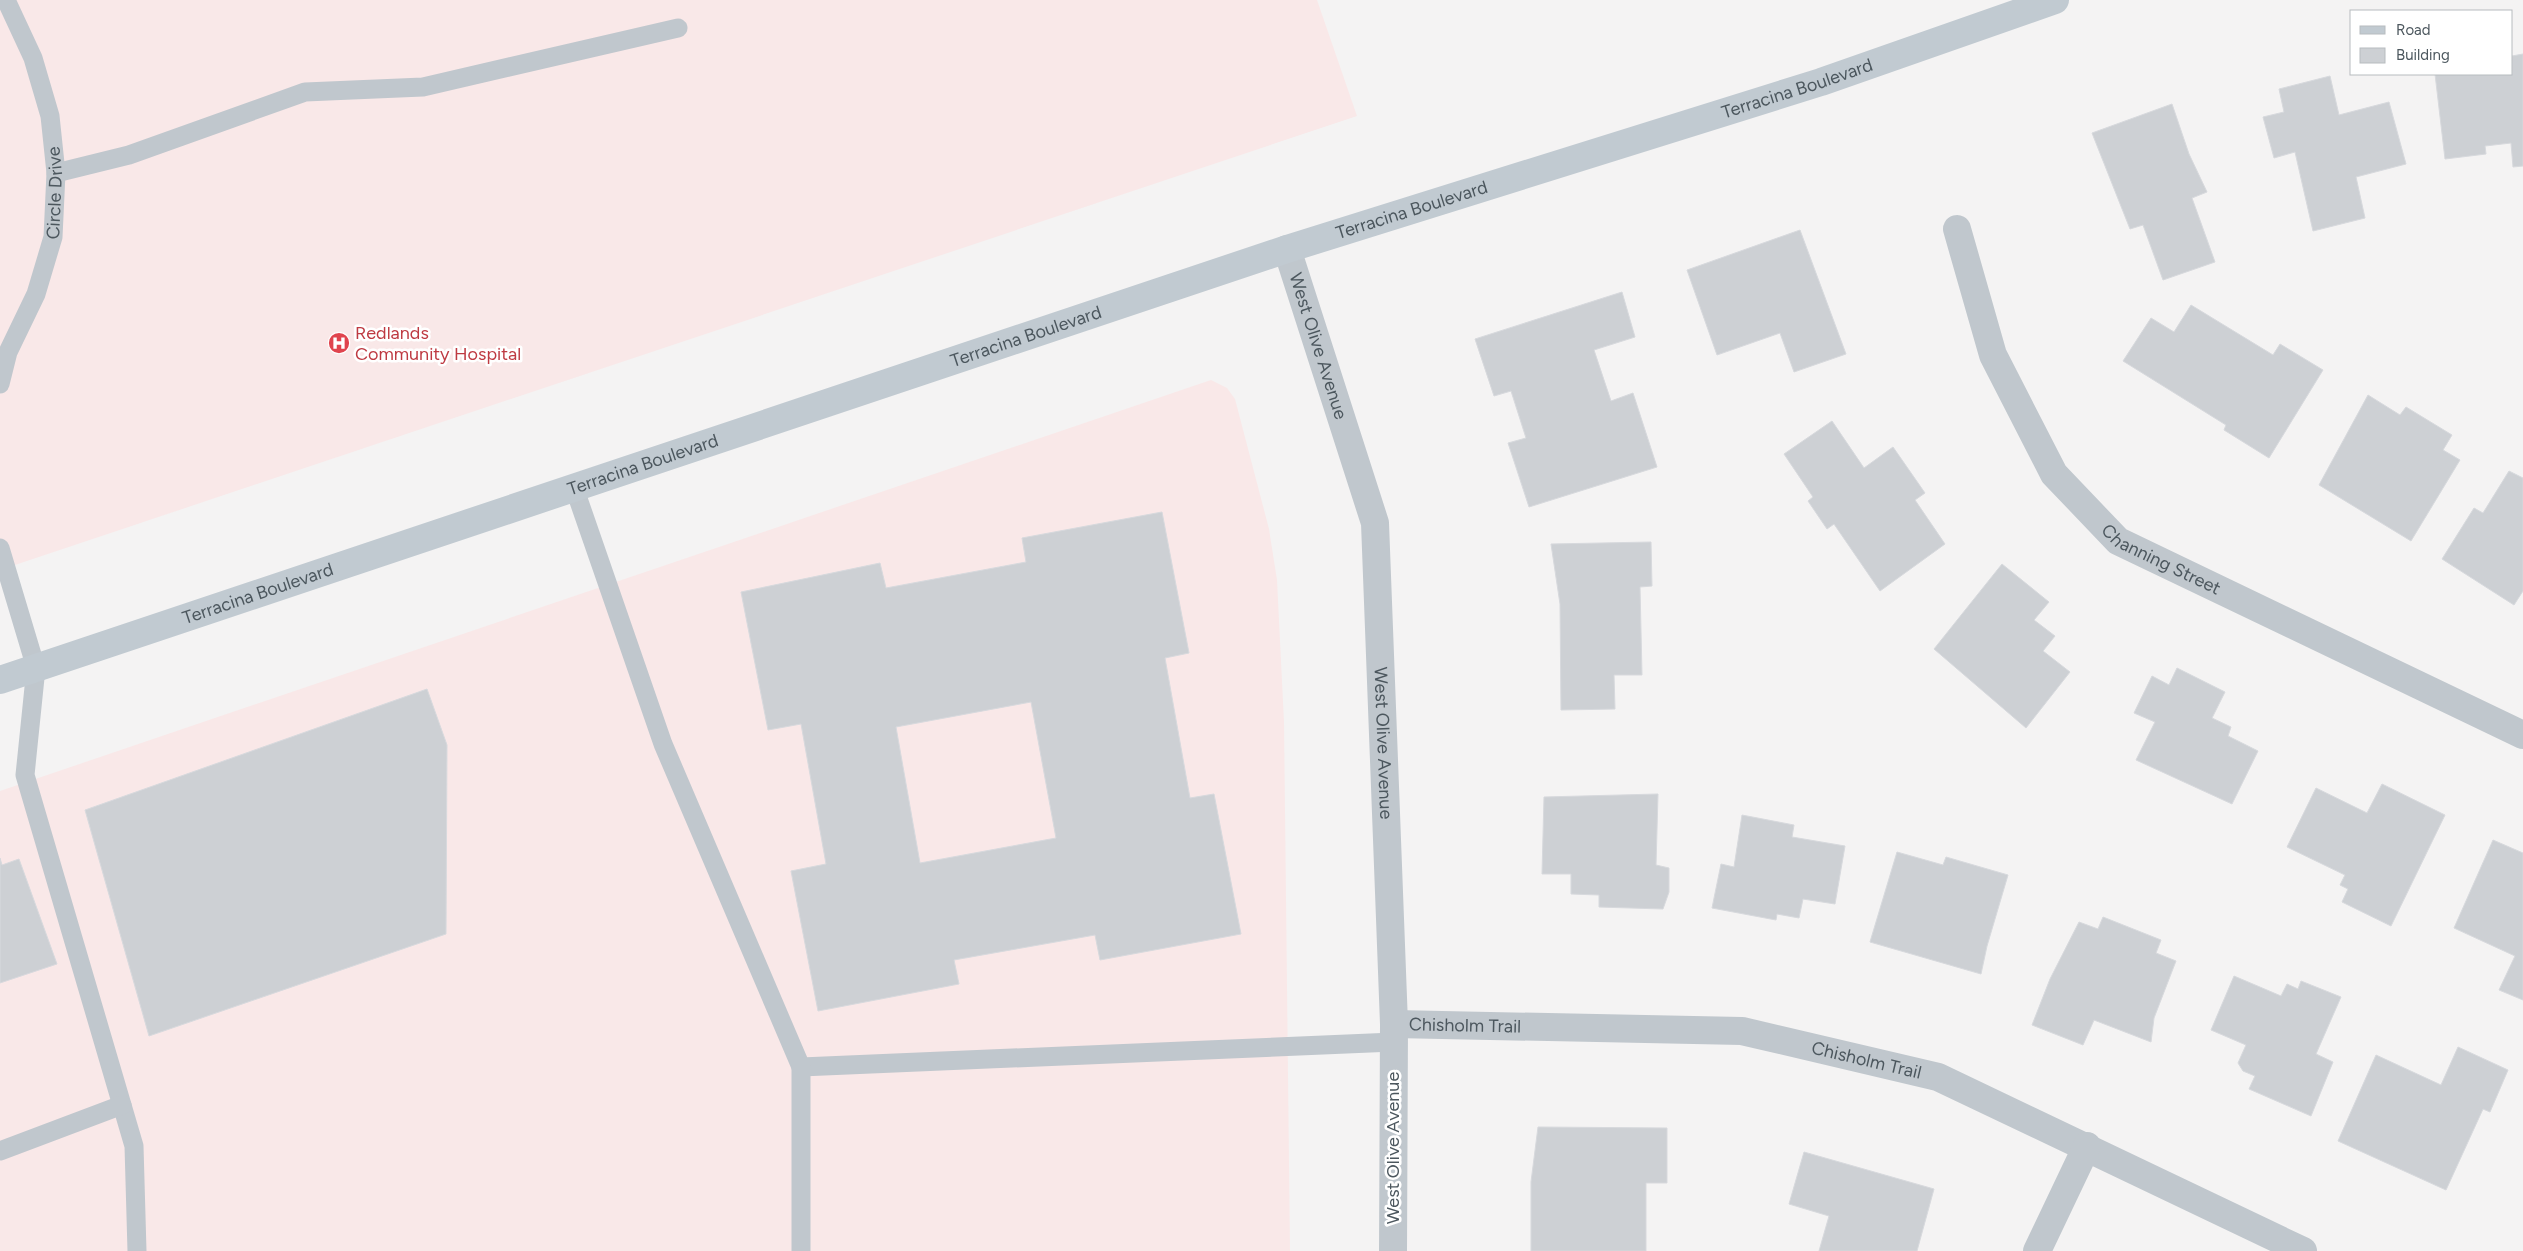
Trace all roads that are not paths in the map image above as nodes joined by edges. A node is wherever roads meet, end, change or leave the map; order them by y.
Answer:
1 (6, 0) edge
2 (2055, 0) edge
3 (678, 28) dead end
4 (56, 172) junction
5 (1957, 229) dead end
6 (1287, 249) junction
7 (0, 384) edge
8 (574, 487) junction
9 (0, 548) edge
10 (36, 668) junction
11 (0, 680) edge
12 (2523, 735) edge
13 (1394, 1033) junction
14 (801, 1067) junction
15 (122, 1105) junction
16 (2087, 1146) junction
17 (0, 1151) edge
18 (137, 1251) edge
19 (801, 1251) edge
20 (1393, 1251) edge
21 (2037, 1251) edge
22 (2303, 1251) edge

1 - 4 lane, Circle Drive
2 - 6 main road, Terracina Boulevard
3 - 4 lane
4 - 7 lane, Circle Drive
5 - 12 street, Channing Street
6 - 8 main road, Terracina Boulevard
6 - 13 street, West Olive Avenue
8 - 10 main road, Terracina Boulevard
8 - 14 lane
9 - 10 lane
10 - 11 main road, Terracina Boulevard
10 - 15 lane
13 - 14 lane
13 - 16 street, Chisholm Trail
13 - 20 street, West Olive Avenue
14 - 19 lane
15 - 17 lane
15 - 18 lane
16 - 21 street
16 - 22 street, Chisholm Trail

